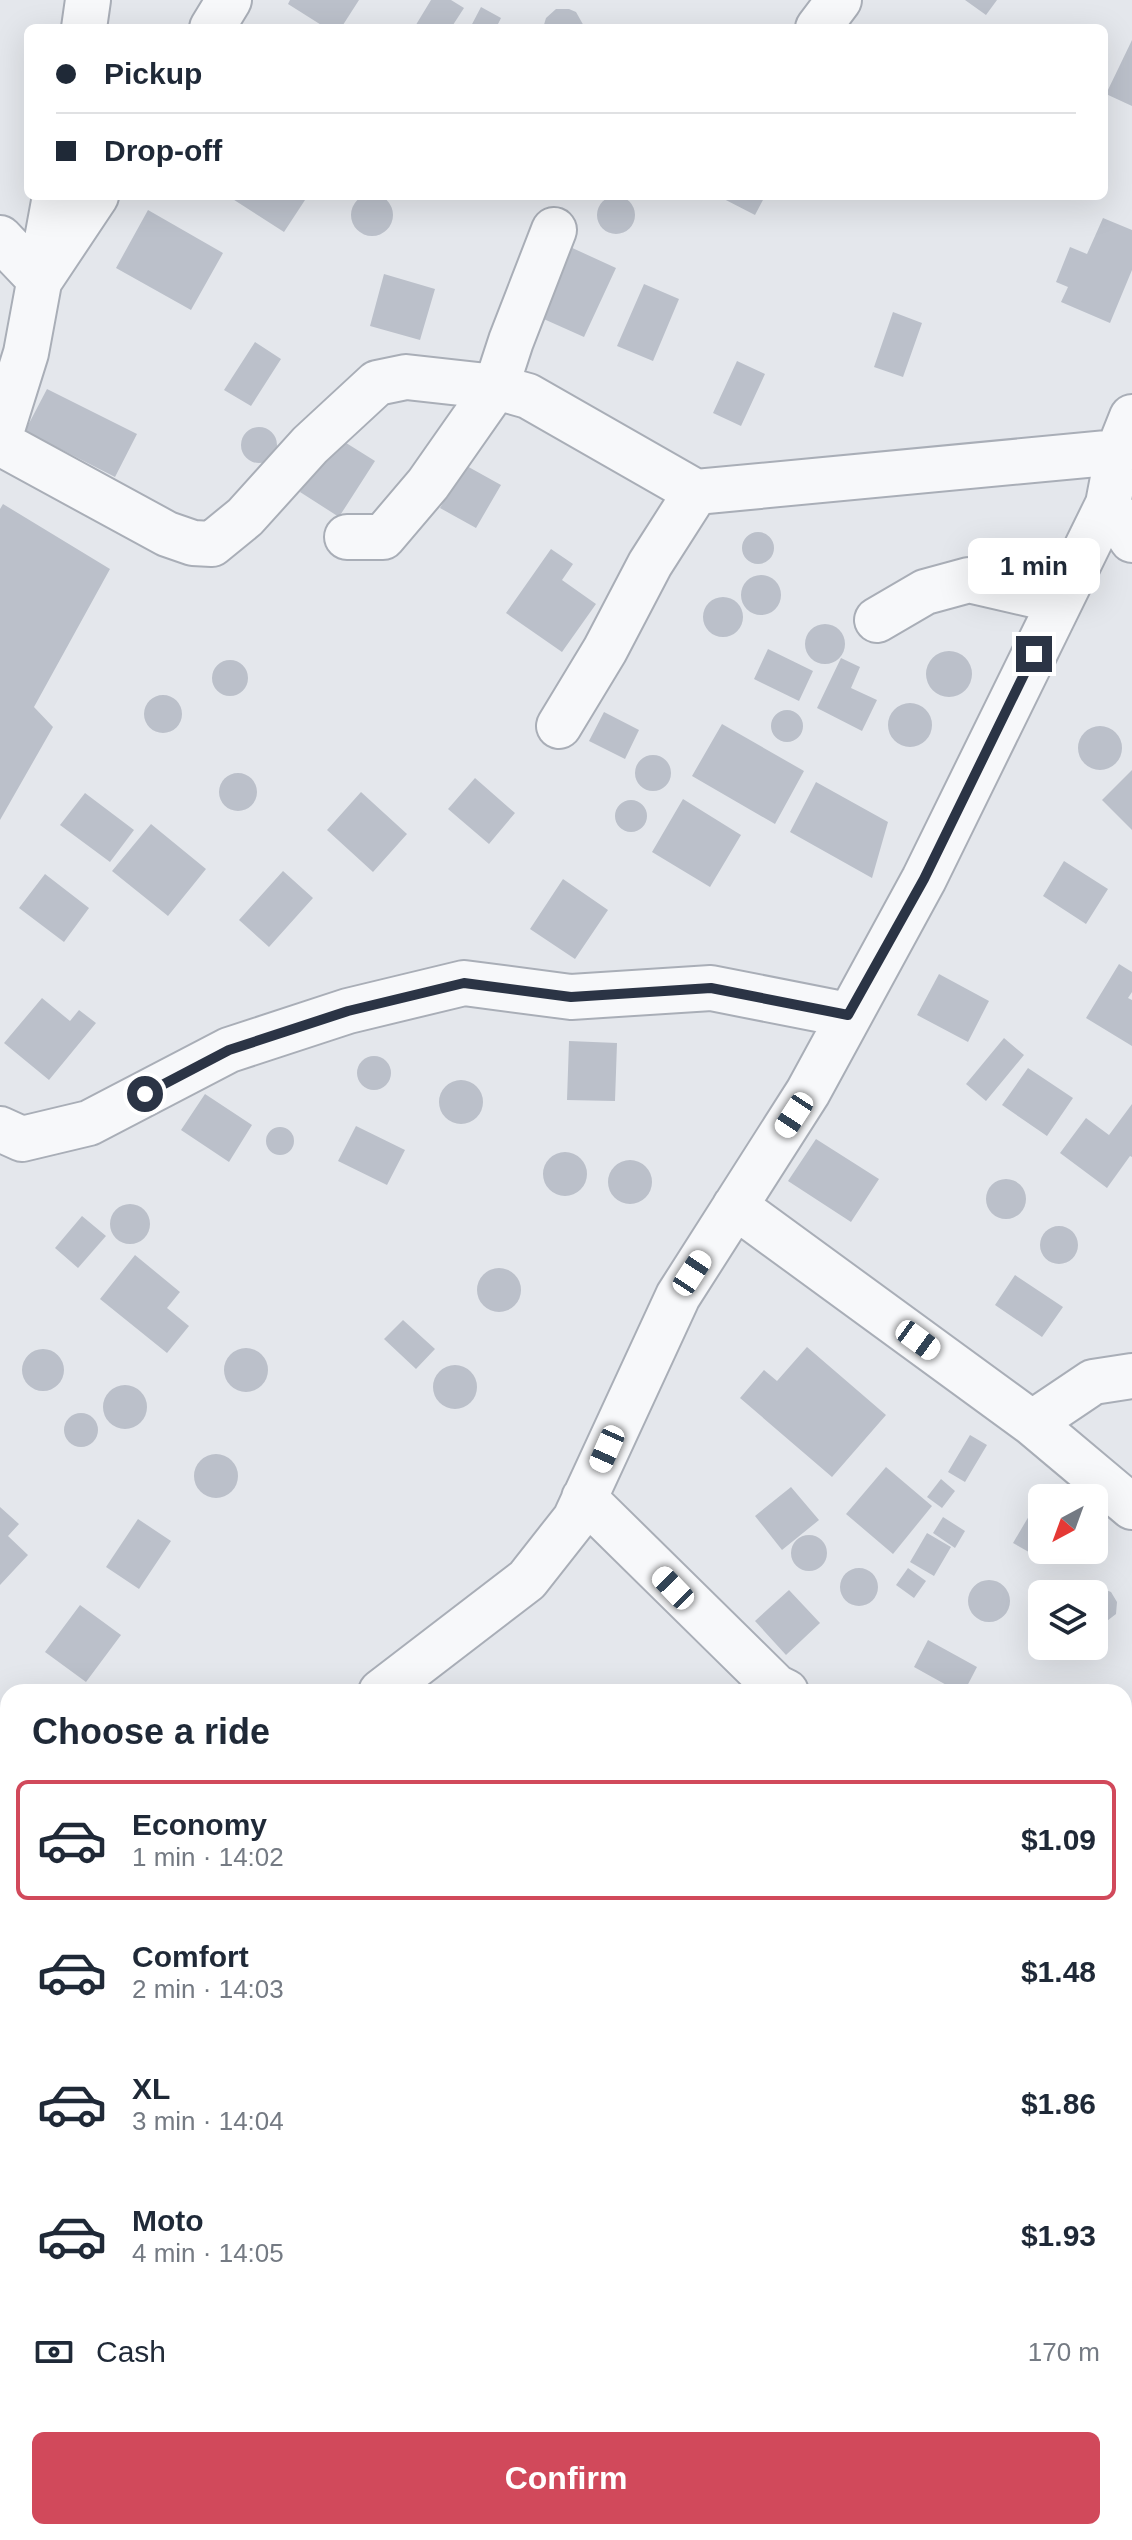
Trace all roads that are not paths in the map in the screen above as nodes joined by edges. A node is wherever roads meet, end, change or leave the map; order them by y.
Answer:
1 (88, 0) edge
2 (229, 0) edge
3 (839, 0) edge
4 (85, 24) edge
5 (214, 24) edge
6 (821, 24) edge
7 (54, 200) edge
8 (93, 200) edge
9 (554, 230) dead end
10 (0, 238) edge
11 (40, 280) junction
12 (496, 387) junction
13 (1125, 435) edge
14 (0, 436) edge
15 (0, 443) edge
16 (696, 492) junction
17 (1108, 504) junction
18 (347, 537) dead end
19 (1132, 540) edge
20 (1060, 601) junction
21 (877, 620) dead end
22 (559, 726) dead end
23 (848, 1015) junction
24 (0, 1129) edge
25 (735, 1206) junction
26 (1132, 1376) edge
27 (1032, 1423) junction
28 (584, 1498) junction
29 (1132, 1507) edge
30 (391, 1684) edge
31 (773, 1684) edge

1 - 4 street
2 - 5 street
3 - 6 street
7 - 11 street
8 - 11 street
9 - 12 street
10 - 11 street
11 - 14 street
12 - 15 street
12 - 16 street
12 - 18 street
13 - 16 street
13 - 17 street
16 - 22 street
17 - 19 street
17 - 20 street
20 - 21 street
20 - 23 street
23 - 24 street
23 - 25 street
25 - 27 street
25 - 28 street
26 - 27 street
27 - 29 street
28 - 30 street
28 - 31 street

